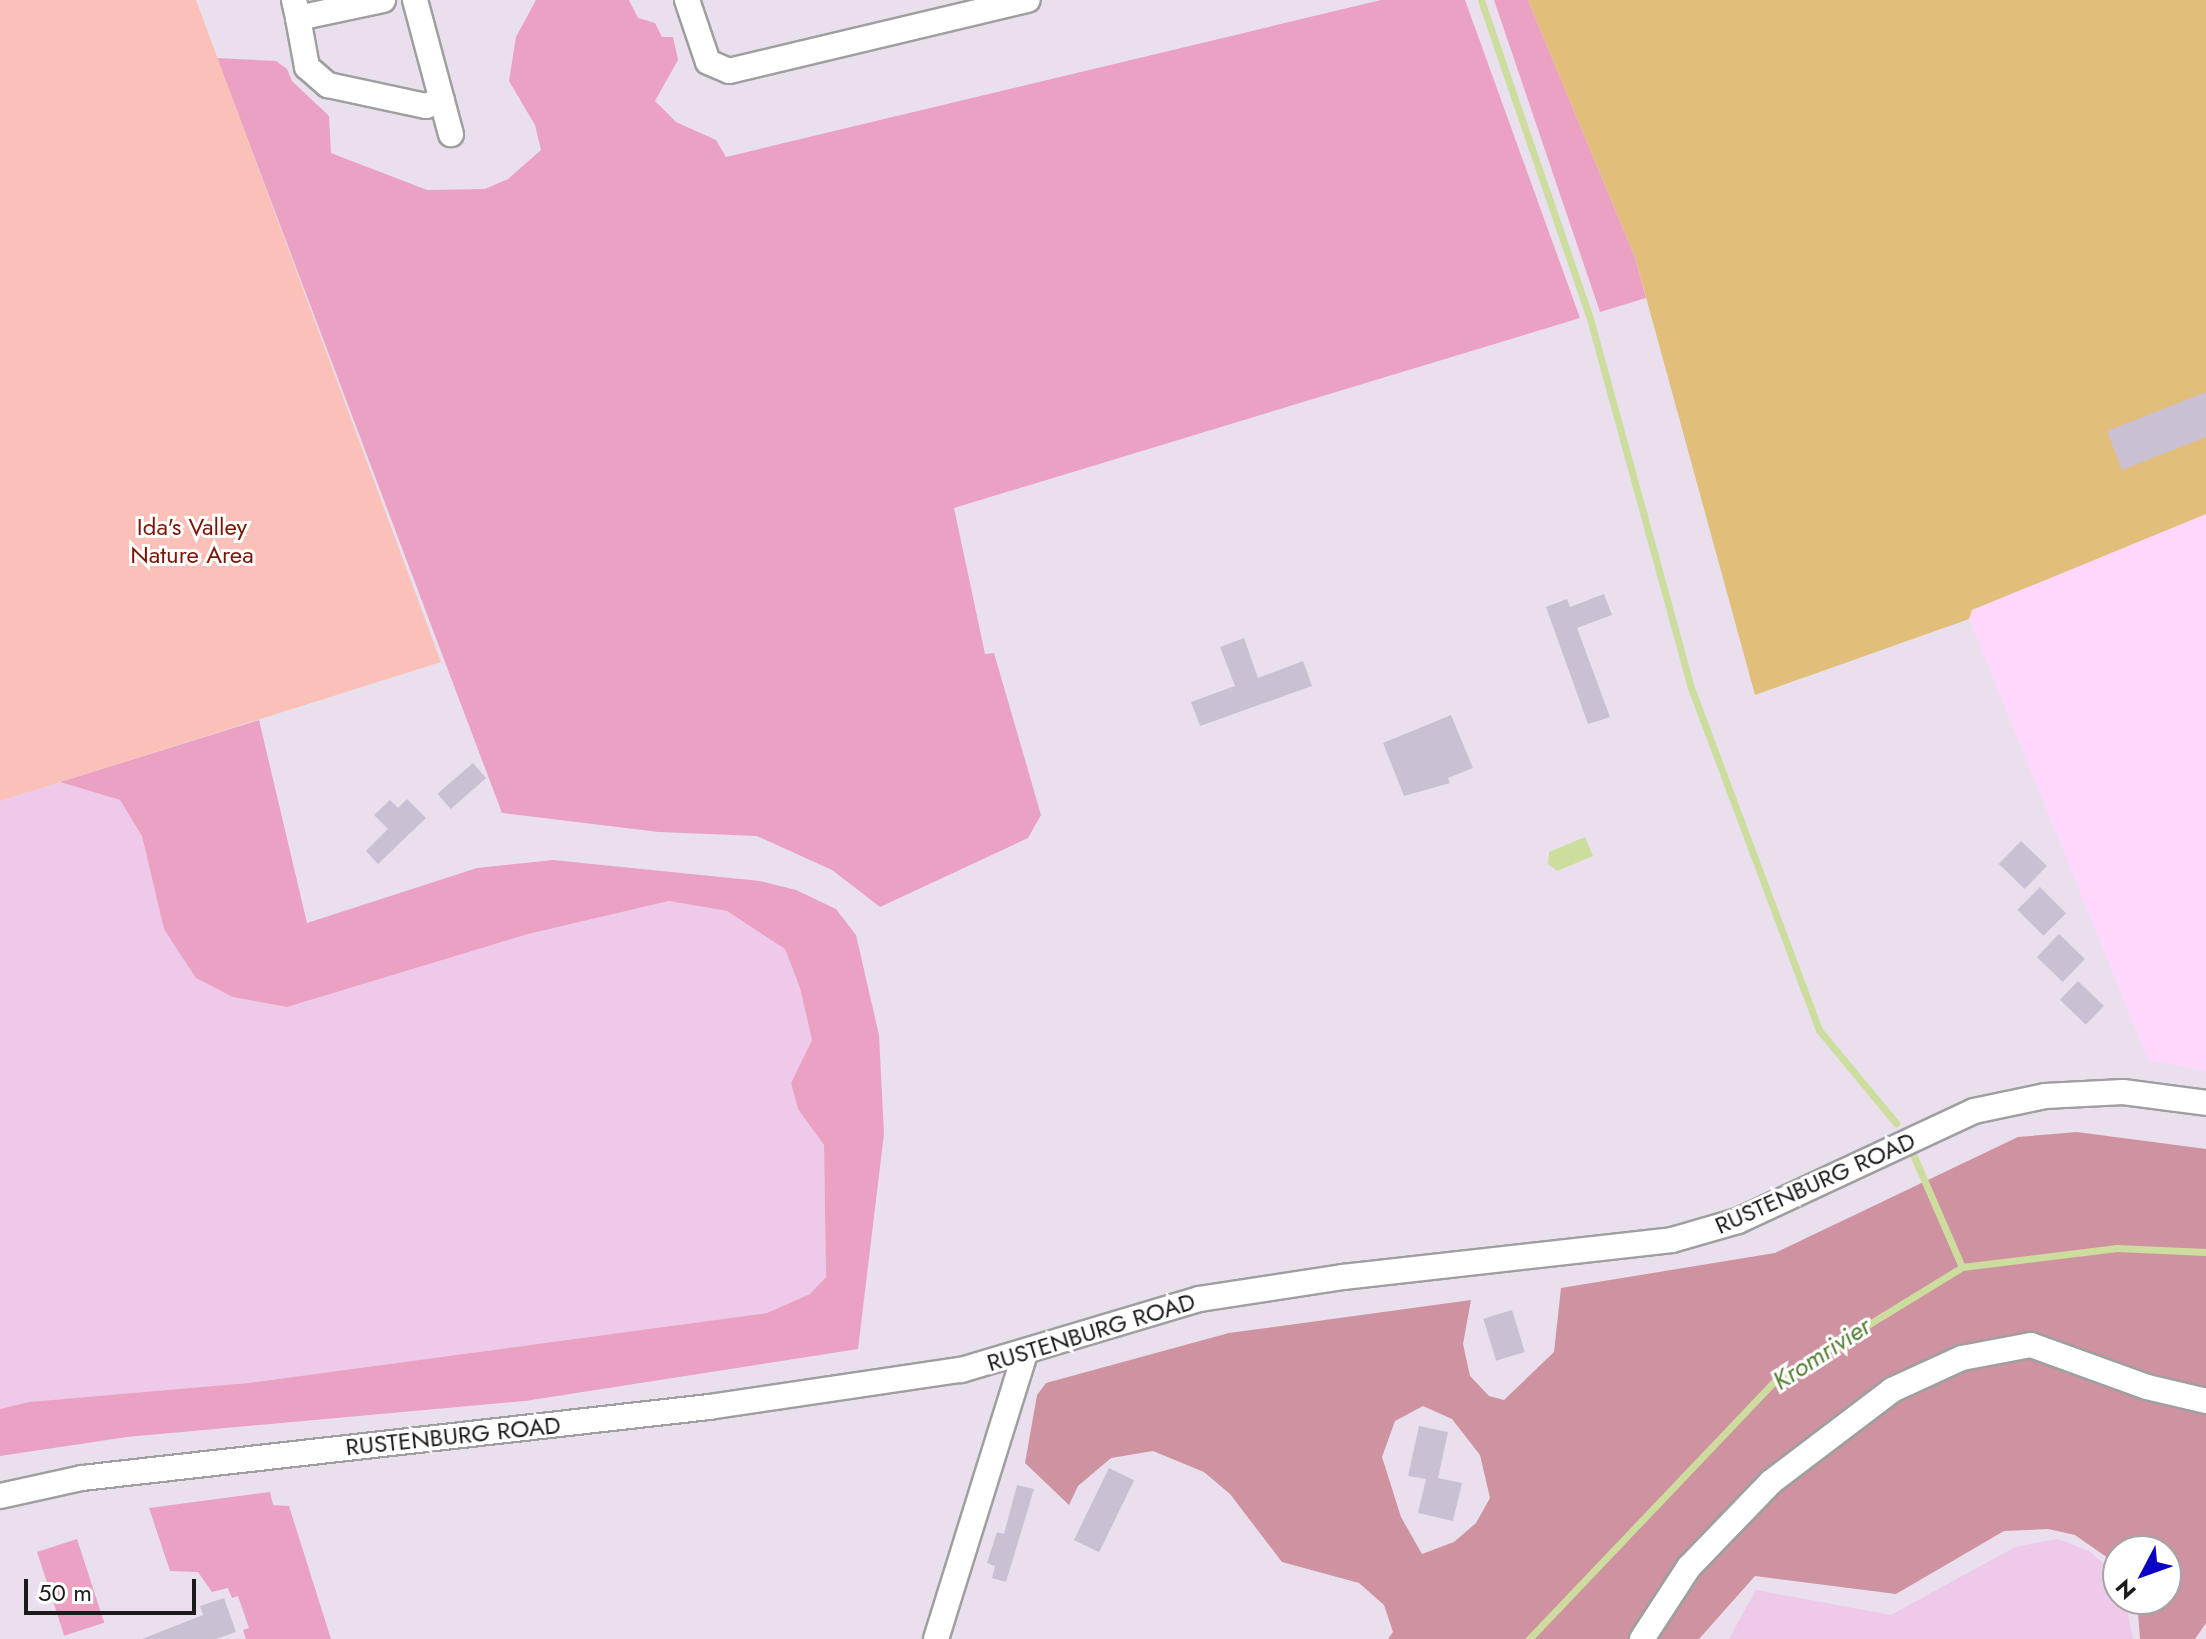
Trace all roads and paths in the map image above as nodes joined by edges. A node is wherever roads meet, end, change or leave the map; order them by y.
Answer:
1 (383, 0) edge
2 (415, 0) edge
3 (687, 0) edge
4 (1028, 0) edge
5 (996, 3) edge
6 (296, 9) edge
7 (442, 100) junction
8 (451, 134) dead end
9 (2206, 1103) edge
10 (1025, 1353) junction
11 (2206, 1401) edge
12 (0, 1496) edge
13 (936, 1639) edge
14 (1642, 1639) edge

1 - 6 street
2 - 7 street
3 - 5 street
4 - 5 street
6 - 7 street
7 - 8 street
9 - 10 street, RUSTENBURG ROAD
10 - 12 street, RUSTENBURG ROAD
10 - 13 street
11 - 14 street

